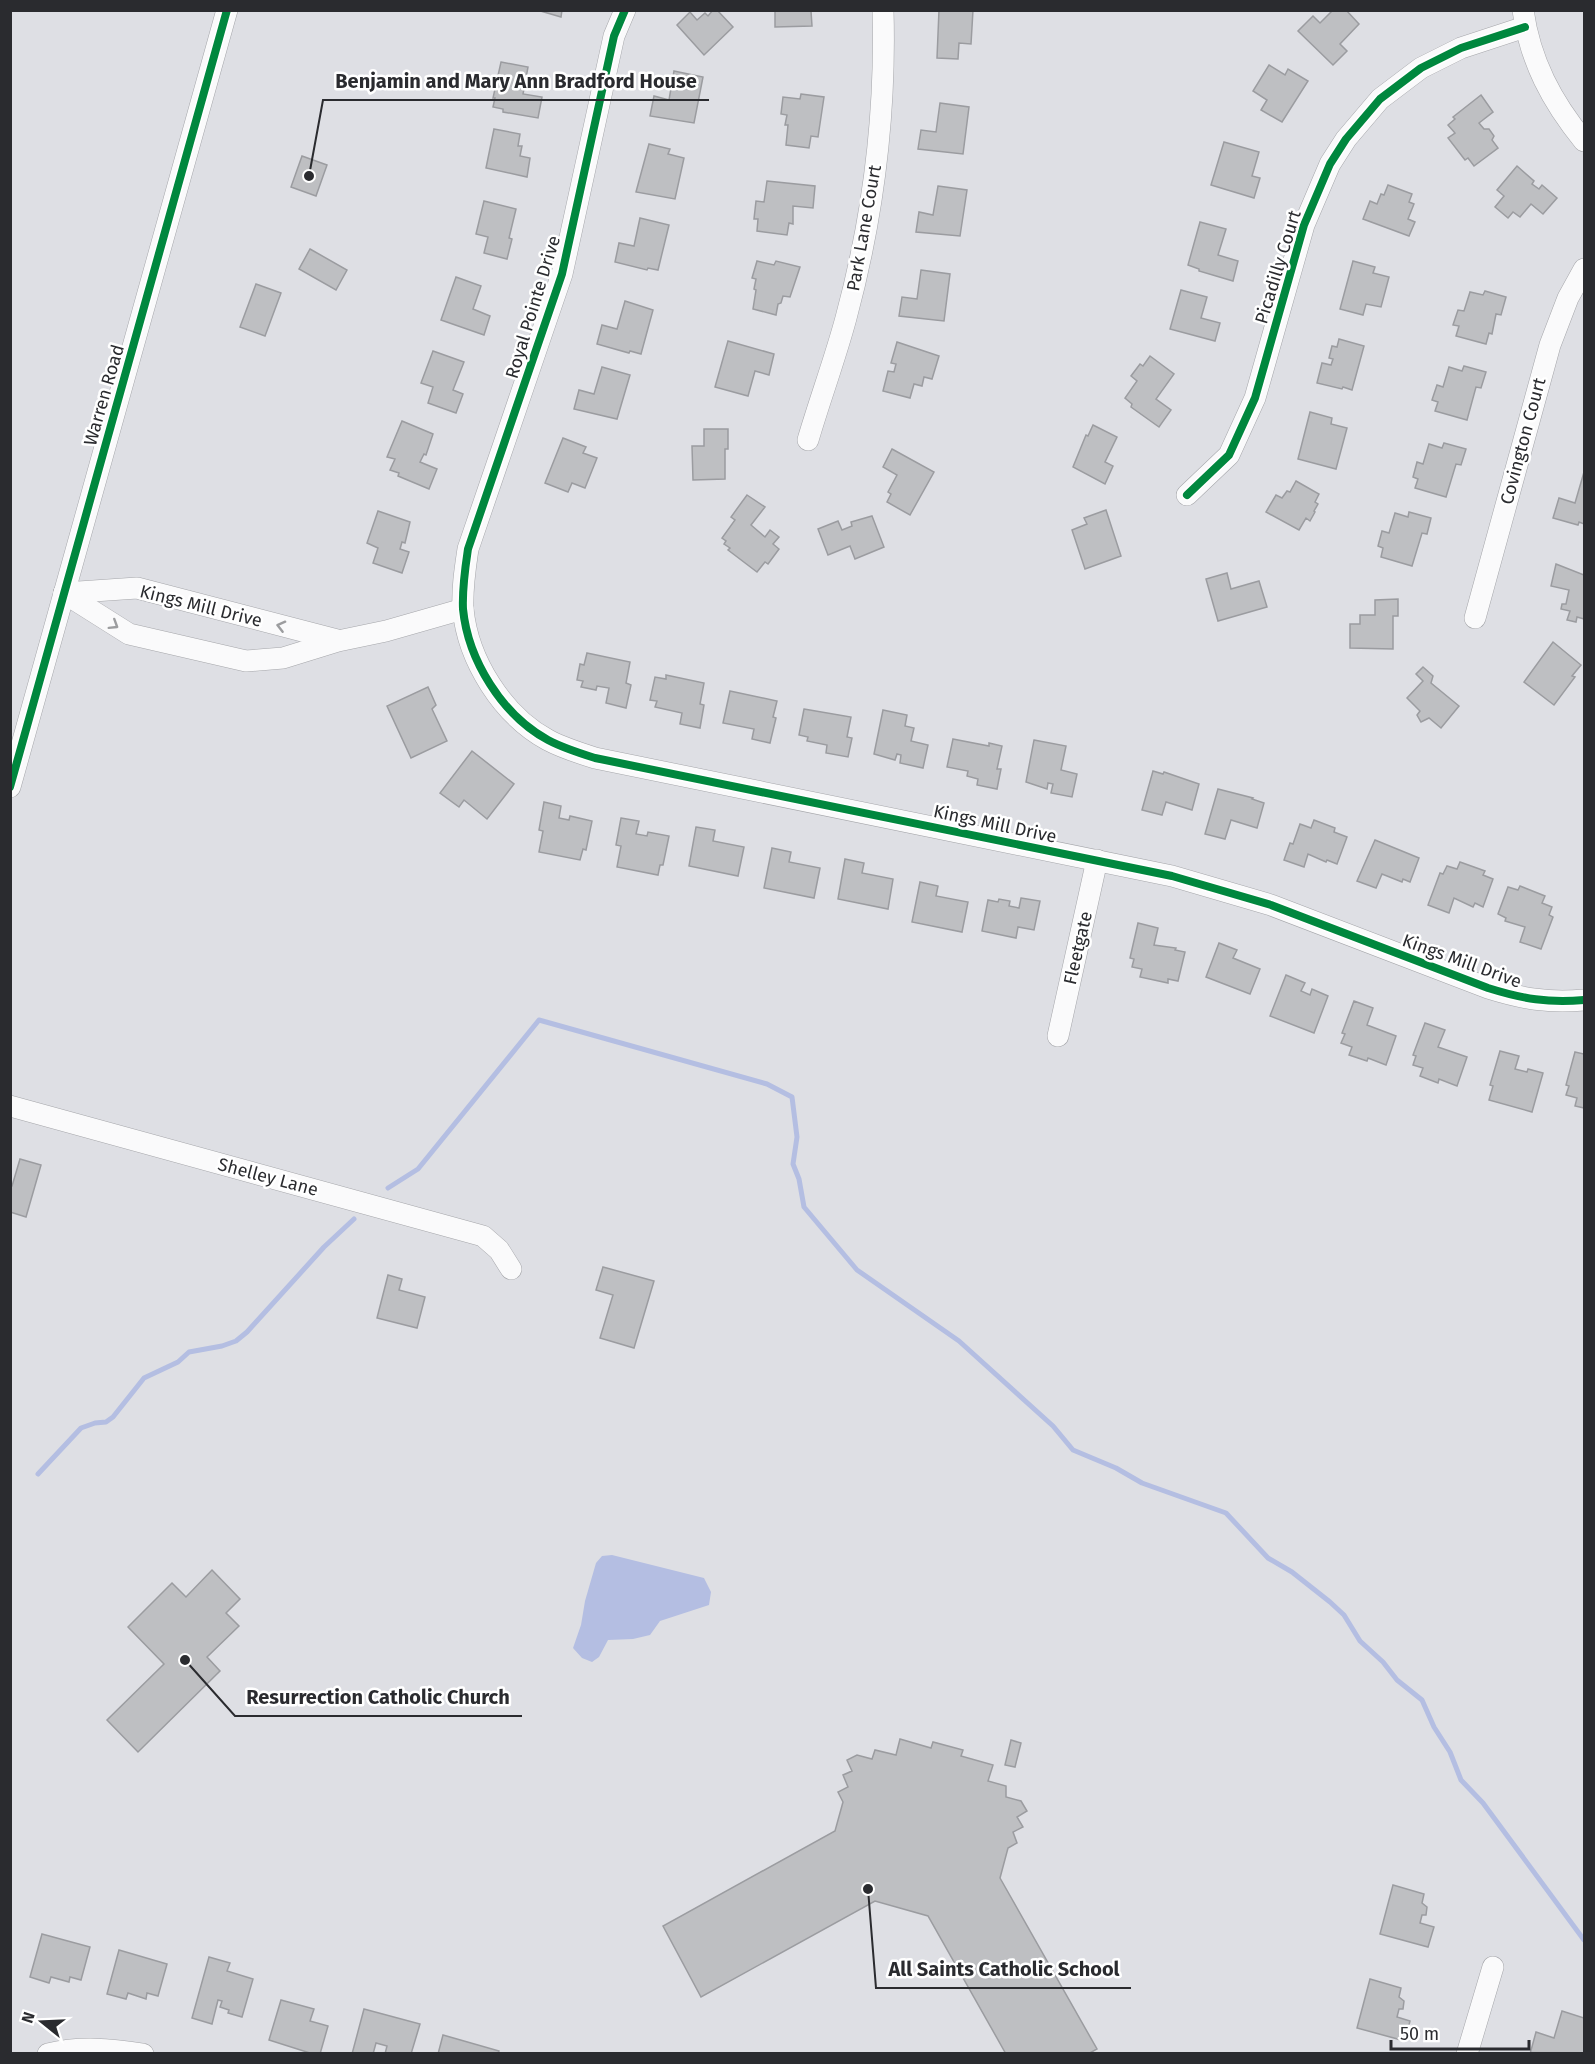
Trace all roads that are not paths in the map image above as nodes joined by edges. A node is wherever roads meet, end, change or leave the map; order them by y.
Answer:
1 (227, 10) edge
2 (625, 10) edge
3 (883, 10) edge
4 (1524, 19) edge
5 (1584, 141) edge
6 (1584, 269) edge
7 (808, 440) dead end
8 (1187, 495) dead end
9 (64, 593) junction
10 (463, 609) junction
11 (1475, 618) dead end
12 (338, 641) junction
13 (10, 787) edge
14 (1097, 860) junction
15 (1584, 1000) edge
16 (1059, 1036) dead end
17 (10, 1106) edge
18 (511, 1269) dead end
19 (1493, 1967) dead end
20 (48, 2054) edge
21 (143, 2054) edge
22 (1467, 2054) edge

1 - 9 street, Warren Road
2 - 10 street, Royal Pointe Drive
3 - 7 street, Park Lane Court
4 - 5 street
4 - 8 street, Picadilly Court
6 - 11 street, Covington Court
12 -> 9 street, Kings Mill Drive
9 -> 12 street, Kings Mill Drive
9 - 13 street, Warren Road
10 - 12 street, Kings Mill Drive
10 - 14 street, Kings Mill Drive
14 - 15 street, Kings Mill Drive
14 - 16 street, Fleetgate
17 - 18 street, Shelley Lane
19 - 22 street
20 - 21 street

